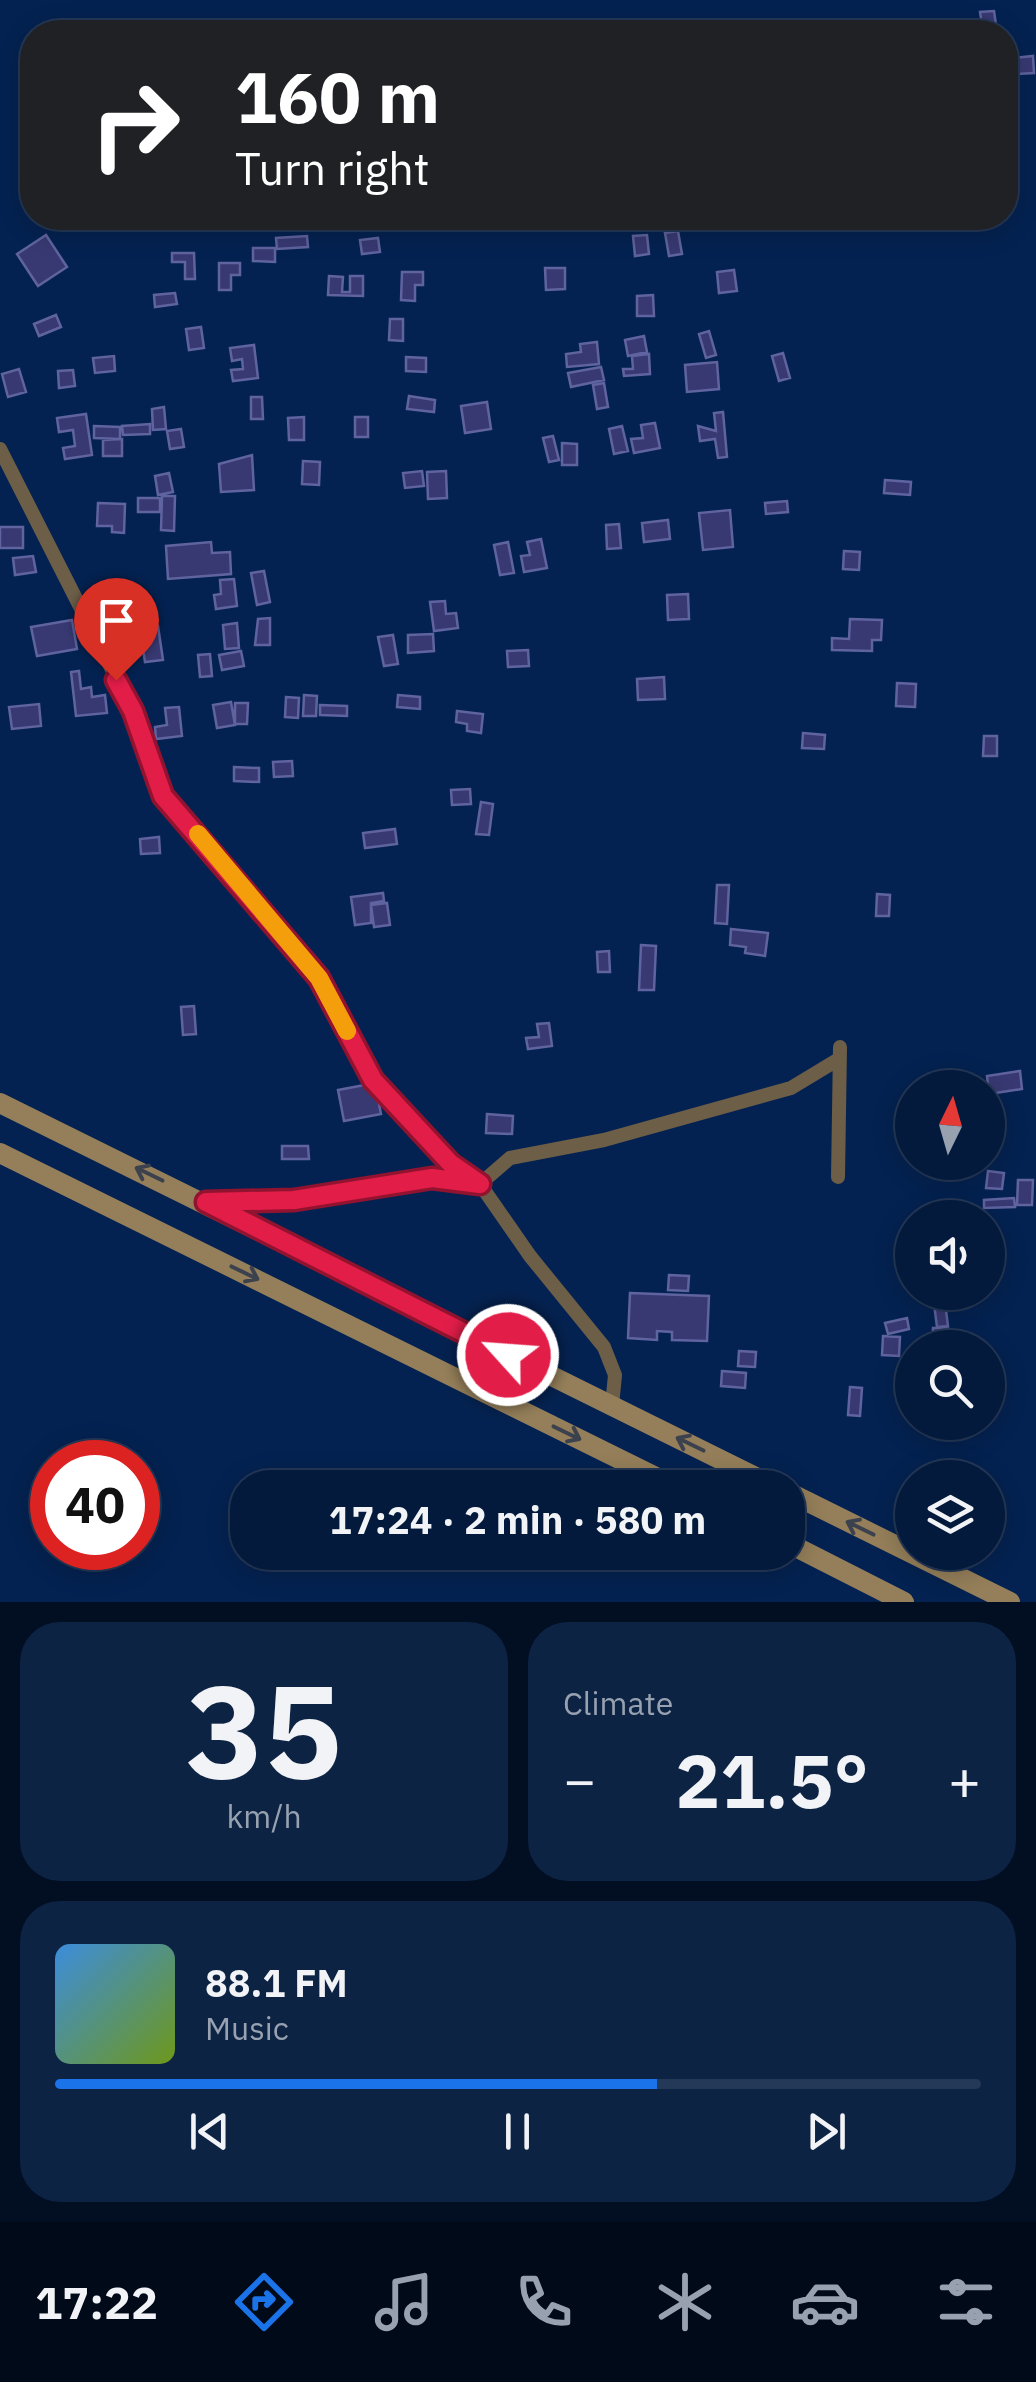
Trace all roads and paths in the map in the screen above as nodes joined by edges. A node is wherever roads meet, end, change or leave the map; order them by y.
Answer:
1 (0, 449) edge
2 (0, 1103) edge
3 (0, 1153) edge
4 (838, 1177) dead end
5 (480, 1184) junction
6 (206, 1202) junction
7 (612, 1406) junction
8 (642, 1470) edge
9 (742, 1470) edge
10 (805, 1500) edge
11 (805, 1552) edge
12 (904, 1602) edge
13 (1010, 1602) edge

1 - 5 street
6 -> 2 street
3 -> 8 street
4 - 5 street
5 - 6 street
5 - 7 street
6 - 7 street
9 -> 7 street
13 -> 10 street
11 - 12 street

